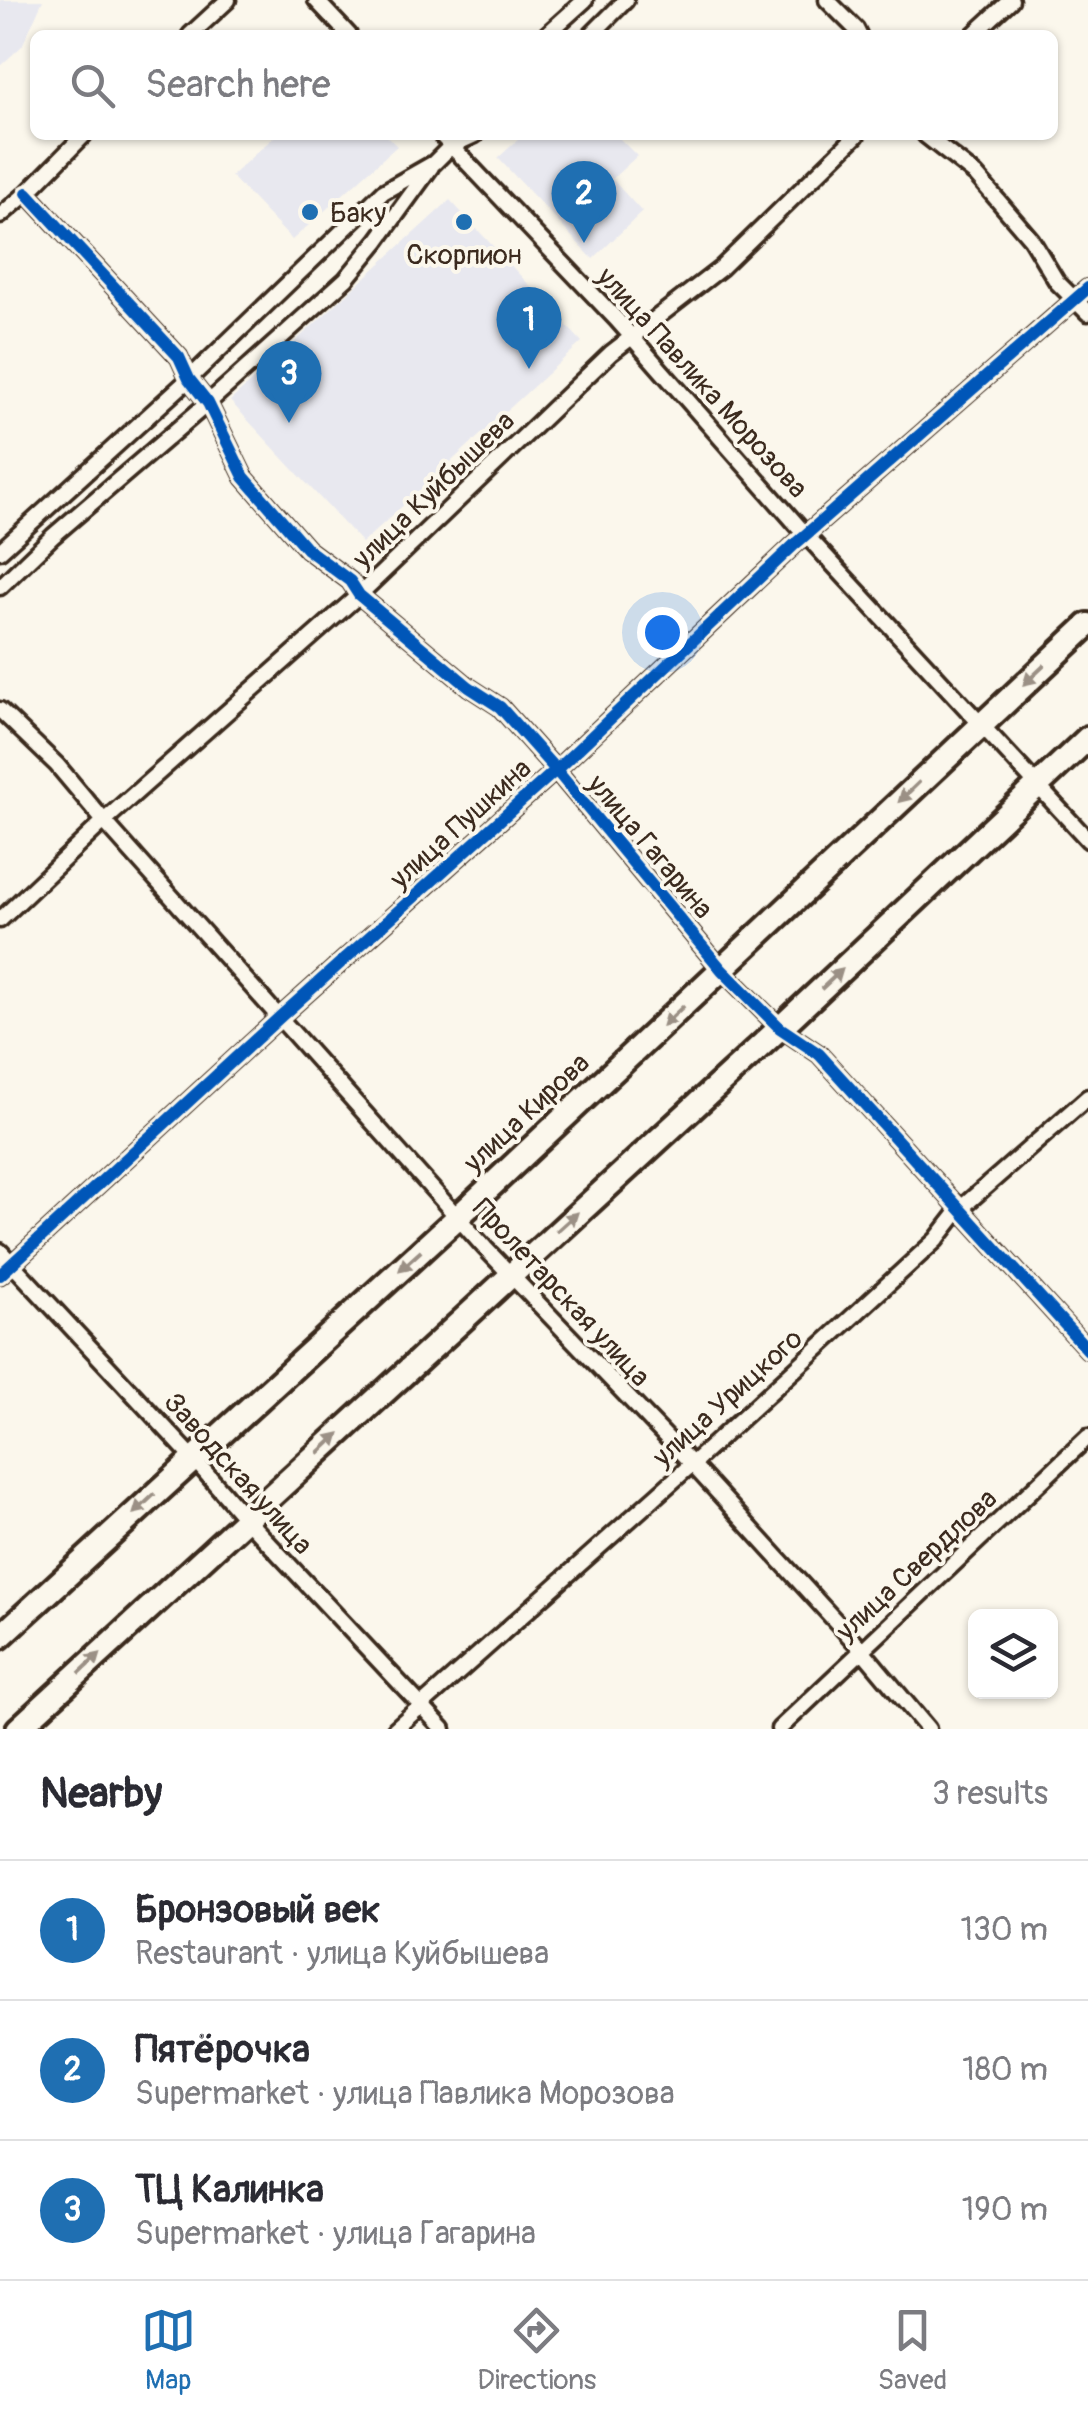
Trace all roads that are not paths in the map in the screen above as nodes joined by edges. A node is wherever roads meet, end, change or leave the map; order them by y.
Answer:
1 (228, 0) edge
2 (316, 0) edge
3 (585, 0) edge
4 (626, 0) edge
5 (827, 0) edge
6 (1011, 0) edge
7 (195, 30) edge
8 (344, 30) edge
9 (552, 30) edge
10 (596, 30) edge
11 (856, 30) edge
12 (978, 30) edge
13 (79, 140) edge
14 (448, 140) edge
15 (450, 140) edge
16 (852, 140) edge
17 (931, 140) edge
18 (434, 162) junction
19 (26, 193) junction
20 (0, 216) edge
21 (1088, 288) edge
22 (1076, 300) junction
23 (1088, 314) edge
24 (630, 338) junction
25 (189, 379) junction
26 (208, 403) junction
27 (805, 534) junction
28 (0, 550) edge
29 (0, 587) edge
30 (360, 594) junction
31 (1088, 624) edge
32 (0, 710) edge
33 (980, 725) junction
34 (1088, 738) edge
35 (556, 770) junction
36 (1038, 785) junction
37 (104, 821) junction
38 (1088, 840) edge
39 (0, 920) edge
40 (722, 970) junction
41 (280, 1017) junction
42 (780, 1028) junction
43 (1088, 1098) edge
44 (960, 1209) junction
45 (458, 1218) junction
46 (0, 1251) edge
47 (6, 1269) edge
48 (510, 1275) junction
49 (1088, 1350) edge
50 (1088, 1436) edge
51 (193, 1458) junction
52 (692, 1464) junction
53 (246, 1519) junction
54 (0, 1637) edge
55 (862, 1650) junction
56 (420, 1706) junction
57 (18, 1729) edge
58 (395, 1729) edge
59 (442, 1729) edge
60 (779, 1729) edge
61 (928, 1729) edge

1 - 7 street
2 - 8 street
3 - 9 street
4 - 10 street
5 - 11 street
6 - 12 street
13 - 19 street
14 - 18 street
15 - 24 street, улица Павлика Морозова
16 - 24 street, улица Куйбышева
17 - 22 street
18 - 25 street
18 - 26 street
19 - 20 street
19 - 25 street, улица Гагарина
21 - 22 street, улица Пушкина
22 - 23 street
22 - 27 street, улица Пушкина
24 - 27 street, улица Павлика Морозова
24 - 30 street, улица Куйбышева
25 - 26 street, улица Гагарина
25 - 28 street
26 - 29 street
26 - 30 street, улица Гагарина
27 - 33 street, улица Павлика Морозова
27 - 35 street, улица Пушкина
30 - 35 street, улица Гагарина
30 - 37 street, улица Куйбышева
31 -> 33 main road, улица Кирова
32 - 37 street, Пролетарская улица
33 - 36 street, улица Павлика Морозова
33 -> 40 main road, улица Кирова
34 - 36 main road
35 - 40 street, улица Гагарина
35 - 41 street, улица Пушкина
36 - 38 street, улица Павлика Морозова
42 -> 36 main road
37 - 39 street, улица Куйбышева
37 - 41 street, Пролетарская улица
40 - 42 street, улица Гагарина
40 -> 45 main road, улица Кирова
41 - 45 street, Пролетарская улица
41 - 47 street, улица Пушкина
42 - 44 street, улица Гагарина
48 -> 42 main road
43 - 44 street, улица Урицкого
44 - 49 street, улица Гагарина
44 - 52 street, улица Урицкого
45 - 48 street, Пролетарская улица
45 -> 51 main road, улица Кирова
46 - 47 street, Заводская улица
47 - 51 street, Заводская улица
48 - 52 street, Пролетарская улица
53 -> 48 main road
50 - 55 street, улица Свердлова
51 - 53 street, Заводская улица
51 -> 54 main road, улица Кирова
52 - 55 street, Пролетарская улица
52 - 56 street, улица Урицкого
53 - 56 street, Заводская улица
57 -> 53 main road
55 - 60 street, улица Свердлова
55 - 61 street, Пролетарская улица
56 - 58 street, улица Урицкого
56 - 59 street, Заводская улица

